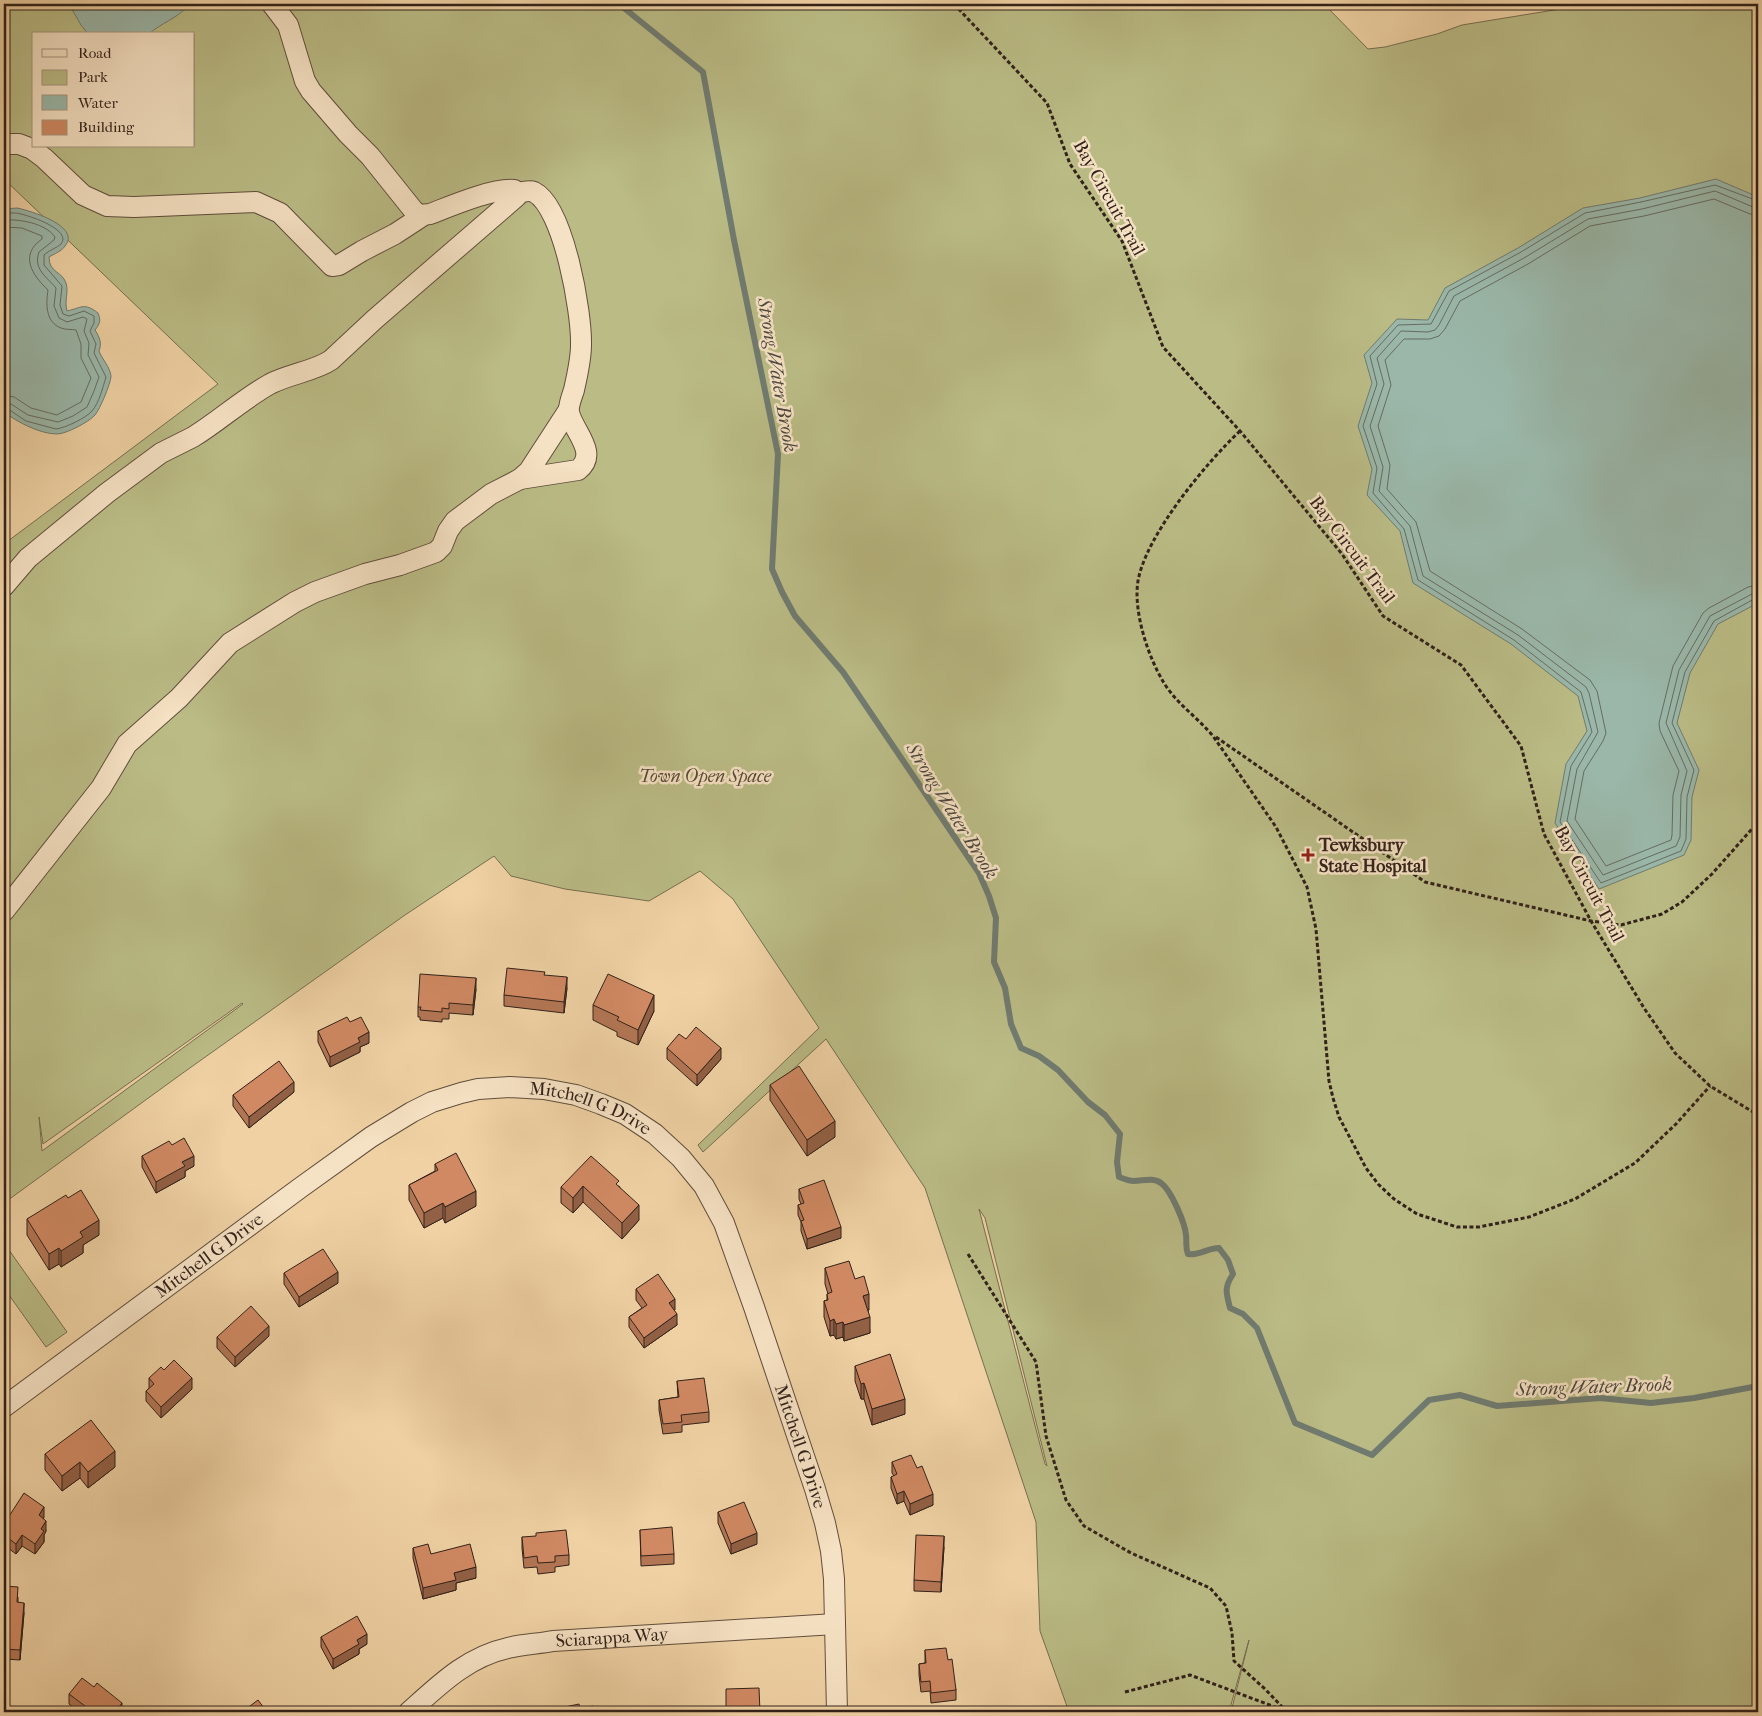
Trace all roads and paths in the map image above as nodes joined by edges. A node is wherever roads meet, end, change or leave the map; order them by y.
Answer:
1 (272, 4) edge
2 (954, 4) edge
3 (4, 144) edge
4 (516, 194) junction
5 (424, 215) junction
6 (568, 411) junction
7 (1240, 431) junction
8 (520, 479) junction
9 (4, 586) edge
10 (1213, 736) junction
11 (1758, 822) edge
12 (4, 911) edge
13 (1591, 921) junction
14 (1710, 1086) junction
15 (1758, 1115) edge
16 (968, 1254) dead end
17 (4, 1407) edge
18 (835, 1624) junction
19 (1125, 1692) dead end
20 (1285, 1711) edge
21 (409, 1712) edge
22 (837, 1712) edge

1 - 5 street
2 - 7 path, Bay Circuit Trail
3 - 5 street
4 - 5 street
4 - 6 street
4 - 9 street
6 - 8 street
6 - 8 street
7 - 10 path
7 - 13 path, Bay Circuit Trail
8 - 12 street
10 - 13 path
10 - 14 path
11 - 13 path
13 - 14 path, Bay Circuit Trail
14 - 15 path, Bay Circuit Trail
16 - 20 path
17 - 18 street, Mitchell G Drive
18 - 21 street, Sciarappa Way
18 - 22 street, Mitchell G Drive
19 - 20 path

